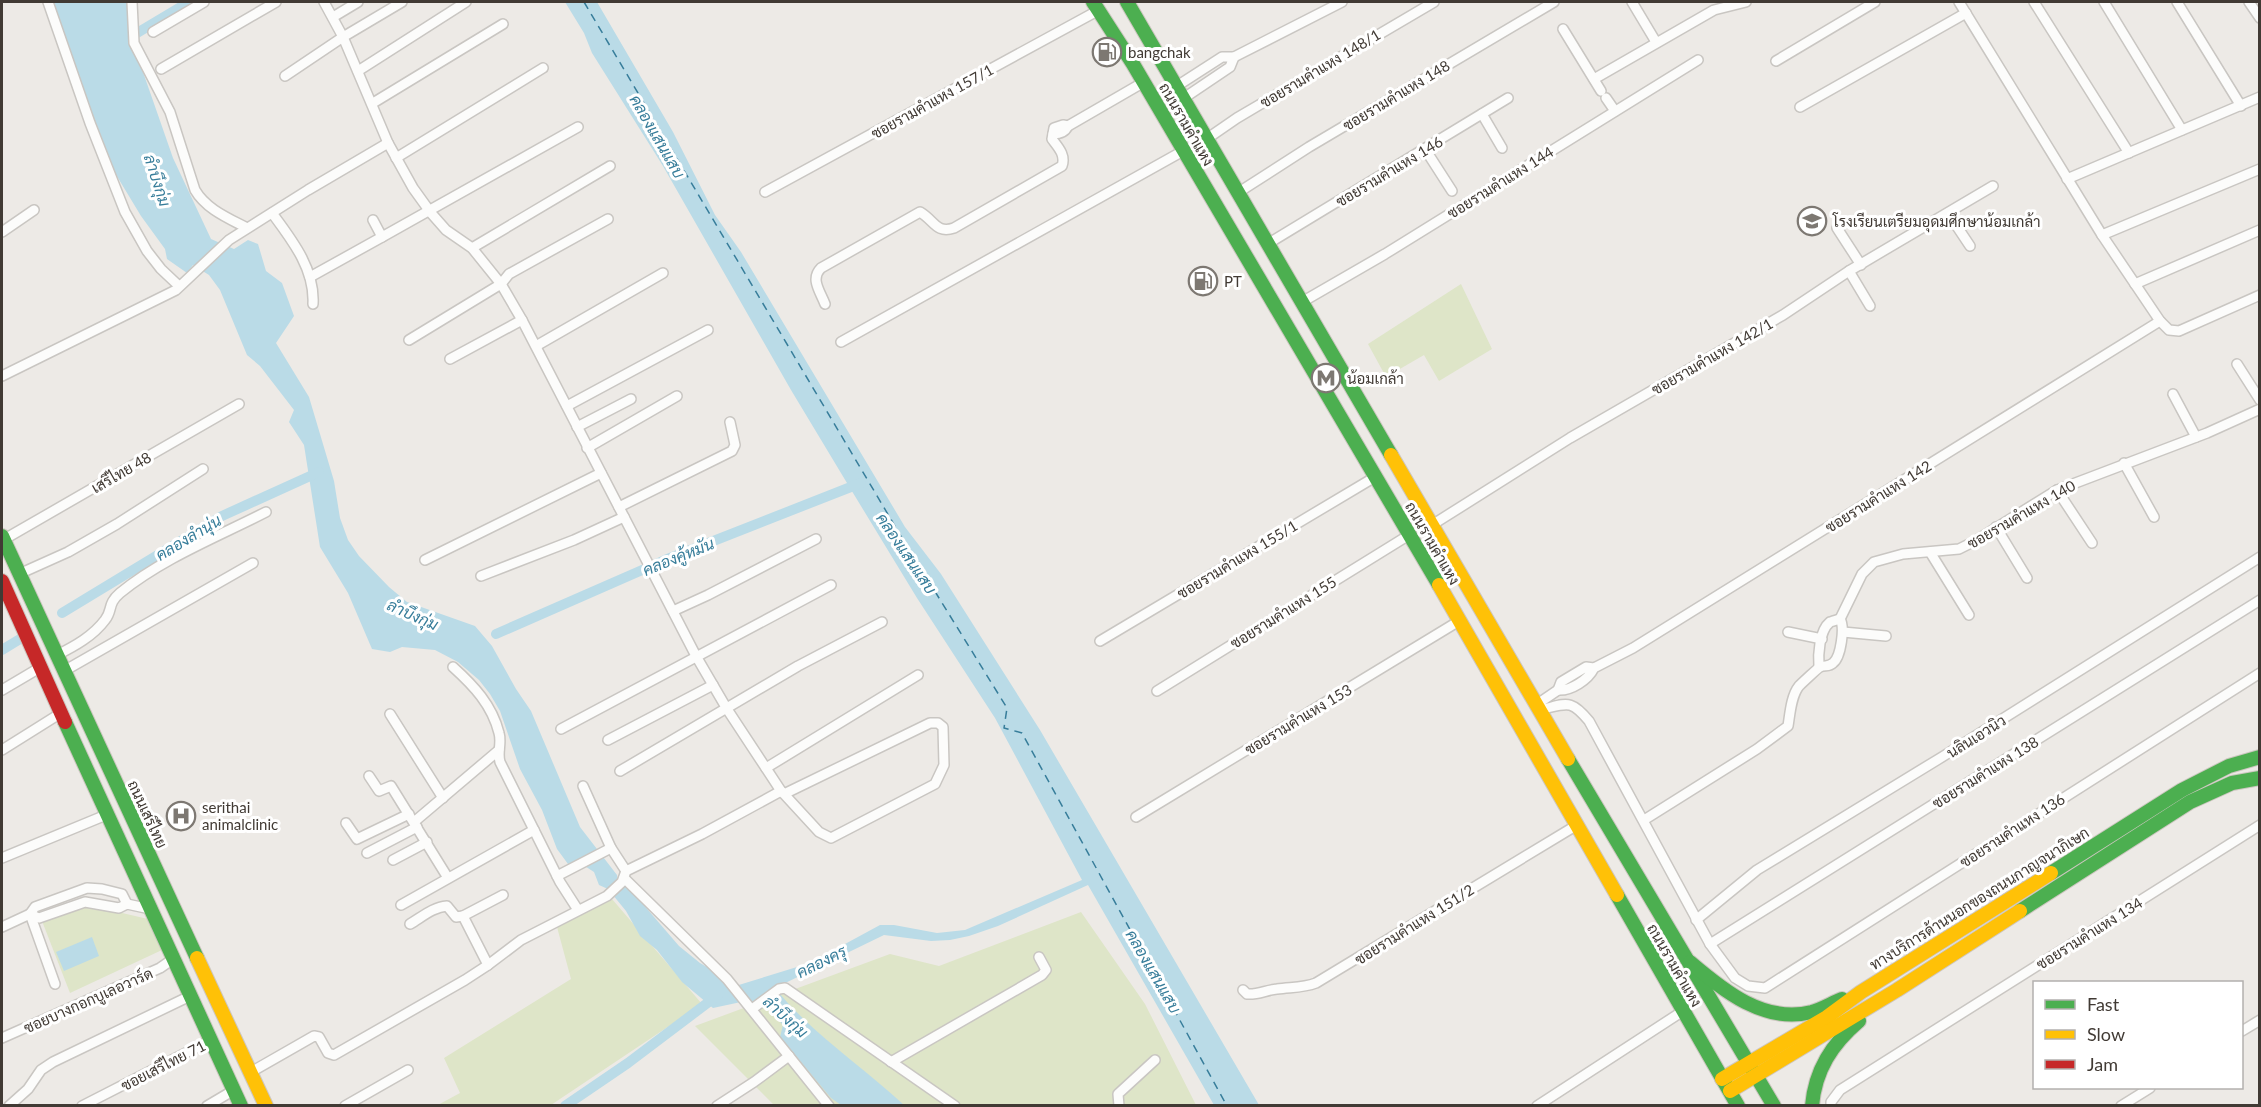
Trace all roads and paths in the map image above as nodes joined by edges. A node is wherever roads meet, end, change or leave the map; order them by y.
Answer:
1 (48, 2) edge
2 (132, 2) edge
3 (204, 2) edge
4 (276, 2) edge
5 (324, 2) edge
6 (358, 2) edge
7 (402, 2) edge
8 (466, 2) edge
9 (1127, 2) edge
10 (1342, 2) edge
11 (1434, 2) edge
12 (1554, 2) edge
13 (1632, 2) edge
14 (1746, 2) edge
15 (1875, 2) edge
16 (1959, 2) edge
17 (2034, 2) edge
18 (2104, 2) edge
19 (2177, 2) edge
20 (2249, 2) edge
21 (1096, 6) edge
22 (1711, 6) edge
23 (1966, 13) junction
24 (333, 17) junction
25 (2259, 18) edge
26 (503, 24) dead end
27 (1563, 29) dead end
28 (153, 32) dead end
29 (343, 37) junction
30 (1656, 42) junction
31 (1698, 60) dead end
32 (1776, 61) dead end
33 (543, 68) dead end
34 (161, 69) dead end
35 (358, 70) junction
36 (285, 76) dead end
37 (1594, 79) junction
38 (1144, 82) junction
39 (1180, 92) junction
40 (2259, 97) edge
41 (1508, 98) dead end
42 (373, 102) junction
43 (2241, 106) junction
44 (1800, 107) dead end
45 (1615, 111) junction
46 (1482, 114) junction
47 (578, 127) dead end
48 (2182, 130) junction
49 (1208, 138) junction
50 (388, 143) junction
51 (1502, 148) dead end
52 (1425, 149) junction
53 (1183, 150) junction
54 (2129, 153) junction
55 (396, 158) junction
56 (610, 166) dead end
57 (2259, 169) edge
58 (2067, 180) junction
59 (1993, 186) dead end
60 (1452, 191) dead end
61 (765, 192) dead end
62 (1239, 192) junction
63 (34, 210) dead end
64 (429, 210) junction
65 (272, 213) junction
66 (1948, 213) junction
67 (608, 219) dead end
68 (373, 220) dead end
69 (247, 228) junction
70 (1837, 228) dead end
71 (2259, 230) edge
72 (2, 232) edge
73 (2102, 235) junction
74 (382, 237) junction
75 (1269, 243) junction
76 (1970, 246) dead end
77 (472, 248) junction
78 (1861, 265) junction
79 (1849, 272) junction
80 (663, 273) dead end
81 (310, 277) junction
82 (501, 284) junction
83 (2135, 284) junction
84 (180, 285) junction
85 (2259, 295) edge
86 (1302, 302) junction
87 (313, 304) dead end
88 (825, 304) dead end
89 (1870, 306) dead end
90 (522, 320) junction
91 (2160, 321) junction
92 (708, 330) dead end
93 (410, 340) dead end
94 (841, 342) dead end
95 (536, 346) junction
96 (450, 359) dead end
97 (2237, 364) dead end
98 (2, 376) edge
99 (2173, 394) dead end
100 (677, 396) dead end
101 (631, 399) dead end
102 (2259, 400) edge
103 (239, 405) dead end
104 (567, 406) junction
105 (2259, 409) edge
106 (730, 422) dead end
107 (577, 427) junction
108 (2196, 437) junction
109 (587, 448) junction
110 (2124, 463) junction
111 (202, 469) dead end
112 (601, 473) junction
113 (1375, 477) junction
114 (2057, 489) junction
115 (619, 507) junction
116 (266, 512) dead end
117 (624, 517) junction
118 (2154, 517) dead end
119 (1432, 525) junction
120 (1996, 527) junction
121 (1409, 535) junction
122 (2, 538) edge
123 (816, 539) dead end
124 (2092, 543) dead end
125 (1930, 552) junction
126 (2259, 557) edge
127 (425, 560) dead end
128 (253, 563) dead end
129 (19, 574) junction
130 (481, 576) dead end
131 (2027, 578) dead end
132 (2, 581) edge
133 (831, 585) dead end
134 (2259, 600) edge
135 (673, 611) junction
136 (1969, 615) dead end
137 (1840, 619) junction
138 (1459, 621) junction
139 (882, 622) dead end
140 (1788, 632) dead end
141 (1843, 632) junction
142 (1886, 636) dead end
143 (1822, 639) junction
144 (1100, 642) dead end
145 (57, 655) junction
146 (696, 656) junction
147 (41, 667) junction
148 (453, 667) dead end
149 (1819, 667) junction
150 (64, 671) junction
151 (2259, 673) edge
152 (918, 675) dead end
153 (713, 684) junction
154 (2, 690) edge
155 (1157, 691) dead end
156 (1538, 707) junction
157 (727, 709) junction
158 (61, 713) junction
159 (390, 714) dead end
160 (561, 729) dead end
161 (608, 740) dead end
162 (2, 750) edge
163 (499, 750) junction
164 (2259, 757) edge
165 (766, 768) junction
166 (620, 771) dead end
167 (369, 776) dead end
168 (2259, 778) edge
169 (584, 786) dead end
170 (782, 793) junction
171 (443, 798) junction
172 (106, 815) junction
173 (1136, 817) dead end
174 (1644, 820) junction
175 (413, 821) junction
176 (346, 823) dead end
177 (1577, 825) junction
178 (2259, 825) edge
179 (534, 830) junction
180 (427, 842) junction
181 (607, 851) junction
182 (367, 854) dead end
183 (2, 858) edge
184 (393, 860) dead end
185 (557, 876) junction
186 (624, 877) junction
187 (448, 878) junction
188 (87, 888) junction
189 (503, 895) dead end
190 (85, 902) junction
191 (127, 904) junction
192 (401, 905) dead end
193 (150, 909) junction
194 (578, 910) junction
195 (30, 914) junction
196 (463, 916) junction
197 (1696, 920) junction
198 (410, 924) dead end
199 (2, 927) edge
200 (1710, 944) junction
201 (192, 948) junction
202 (1039, 957) dead end
203 (173, 959) junction
204 (1689, 961) junction
205 (488, 965) junction
206 (55, 984) dead end
207 (1243, 990) dead end
208 (1897, 990) junction
209 (1861, 992) junction
210 (190, 996) junction
211 (753, 1007) junction
212 (1683, 1011) junction
213 (2259, 1020) edge
214 (2243, 1030) edge
215 (2, 1038) edge
216 (211, 1040) junction
217 (789, 1056) junction
218 (1155, 1060) dead end
219 (891, 1062) junction
220 (1747, 1063) junction
221 (408, 1070) dead end
222 (251, 1072) junction
223 (1755, 1076) junction
224 (1722, 1079) junction
225 (2148, 1089) edge
226 (234, 1090) junction
227 (1730, 1091) junction
228 (1831, 1104) edge
229 (9, 1106) edge
230 (81, 1106) edge
231 (207, 1106) edge
232 (241, 1106) edge
233 (266, 1106) edge
234 (345, 1106) edge
235 (717, 1106) edge
236 (830, 1106) edge
237 (955, 1106) edge
238 (1119, 1106) edge
239 (1537, 1106) edge
240 (1738, 1106) edge
241 (1774, 1106) edge
242 (1812, 1106) edge
243 (2121, 1106) edge

1 - 84 street
2 - 69 street
3 - 28 street
4 - 34 street
5 - 24 street
6 - 24 street
7 - 29 street
8 - 35 street
9 - 39 main road, ถนนรามคำแหง
10 - 39 street
11 - 49 street, ซอยรามคำแหง 148/1
12 - 62 street, ซอยรามคำแหง 148
13 - 30 street
14 - 22 street
15 - 32 street
16 - 23 street
17 - 54 street
18 - 48 street
19 - 43 street
20 - 25 street
21 - 38 main road, ถนนรามคำแหง
21 - 61 street, ซอยรามคำแหง 157/1
22 - 30 street
23 - 44 street
23 - 58 street
24 - 29 street
26 - 42 street
27 - 37 street
29 - 35 street
29 - 36 street
30 - 37 street
31 - 45 street, ซอยรามคำแหง 144
33 - 55 street
35 - 42 street
37 - 45 street
38 - 53 main road, ถนนรามคำแหง
38 - 88 street
39 - 49 main road, ถนนรามคำแหง
40 - 43 street
41 - 46 street, ซอยรามคำแหง 146
42 - 50 street
43 - 48 street
45 - 86 street, ซอยรามคำแหง 144
46 - 51 street
46 - 52 street, ซอยรามคำแหง 146
47 - 64 street
48 - 54 street
49 - 62 main road, ถนนรามคำแหง
50 - 55 street
50 - 65 street
52 - 60 street
52 - 75 street, ซอยรามคำแหง 146
53 - 94 street
53 - 113 main road, ถนนรามคำแหง
54 - 58 street
55 - 64 street
56 - 77 street
57 - 73 street
58 - 73 street
59 - 66 street, ซอยรามคำแหง 142/1
62 - 75 main road, ถนนรามคำแหง
63 - 72 street
64 - 74 street
64 - 77 street
65 - 69 street
65 - 81 street
66 - 76 street
66 - 78 street, ซอยรามคำแหง 142/1
67 - 82 street
68 - 74 street
69 - 84 street
70 - 78 street
71 - 83 street
73 - 83 street
74 - 81 street
75 - 86 main road, ถนนรามคำแหง
77 - 82 street
78 - 79 street, ซอยรามคำแหง 142/1
79 - 89 street
79 - 119 street, ซอยรามคำแหง 142/1
80 - 95 street
81 - 87 street
82 - 90 street
82 - 93 street
83 - 91 street
84 - 98 street
85 - 91 street
86 - 119 main road, ถนนรามคำแหง
90 - 95 street
90 - 96 street
91 - 156 street, ซอยรามคำแหง 142
92 - 104 street
95 - 104 street
97 - 102 street
99 - 108 street
100 - 109 street
101 - 107 street
103 - 122 street, เสรีไทย 48
104 - 107 street
105 - 108 street, ซอยรามคำแหง 140
106 - 115 street
107 - 109 street
108 - 110 street, ซอยรามคำแหง 140
109 - 112 street
110 - 114 street, ซอยรามคำแหง 140
110 - 118 street
111 - 129 street
112 - 115 street
112 - 127 street
113 - 121 main road, ถนนรามคำแหง
113 - 144 street, ซอยรามคำแหง 155/1
114 - 120 street, ซอยรามคำแหง 140
114 - 124 street
115 - 117 street
116 - 145 street
117 - 130 street
117 - 135 street
119 - 156 main road, ถนนรามคำแหง
120 - 125 street, ซอยรามคำแหง 140
120 - 131 street
121 - 138 main road, ถนนรามคำแหง
121 - 155 street, ซอยรามคำแหง 155
122 - 129 main road, ถนนเสรีไทย
123 - 135 street
125 - 136 street
125 - 137 street, ซอยรามคำแหง 140
126 - 197 street, นลินเอวนิว
128 - 150 street
129 - 145 main road, ถนนเสรีไทย
132 - 147 main road
133 - 146 street
134 - 200 street, ซอยรามคำแหง 138
135 - 146 street
137 - 141 street
137 - 143 street, ซอยรามคำแหง 140
138 - 173 street, ซอยรามคำแหง 153
138 - 177 main road, ถนนรามคำแหง
139 - 157 street
140 - 143 street
141 - 142 street
141 - 149 street
143 - 149 street
145 - 150 main road, ถนนเสรีไทย
146 - 153 street
146 - 160 street
147 - 154 street
147 - 158 main road
148 - 163 street
149 - 174 street
150 - 201 main road, ถนนเสรีไทย
151 - 200 street, ซอยรามคำแหง 136
152 - 165 street
153 - 157 street
153 - 161 street
156 - 174 street
156 - 204 main road, ถนนรามคำแหง
157 - 165 street
157 - 166 street
158 - 162 street
158 - 172 main road
159 - 171 street
163 - 171 street
163 - 179 street
164 - 209 main road, ทางบริการด้านนอกของถนนกาญจนาภิเษก
165 - 170 street
167 - 175 street
168 - 208 main road
169 - 181 street
170 - 170 street
170 - 186 street
171 - 175 street
172 - 183 street
172 - 193 main road
174 - 197 street
175 - 176 street
175 - 180 street
175 - 182 street
177 - 207 street, ซอยรามคำแหง 151/2
177 - 212 main road, ถนนรามคำแหง
178 - 228 street, ซอยรามคำแหง 134
179 - 185 street
179 - 187 street
180 - 184 street
180 - 187 street
181 - 185 street
181 - 186 street
185 - 194 street
186 - 194 street
186 - 211 street
187 - 192 street
188 - 190 street
188 - 191 street
188 - 195 street
189 - 196 street
190 - 191 street
190 - 195 street
191 - 193 street
193 - 203 main road
194 - 205 street
195 - 199 street
195 - 206 street
196 - 198 street
196 - 205 street
197 - 200 street
201 - 203 main road
201 - 222 main road, ถนนเสรีไทย
202 - 219 street
203 - 210 main road
203 - 215 street, ซอยบางกอกบูเลอวาร์ด
204 - 209 main road
204 - 220 main road, ถนนรามคำแหง
205 - 222 street
208 - 223 main road
208 - 242 main road
209 - 220 main road, ทางบริการด้านนอกของถนนกาญจนาภิเษก
210 - 216 main road
210 - 229 street
211 - 217 street
211 - 219 street
212 - 224 main road, ถนนรามคำแหง
212 - 239 street
213 - 214 street
216 - 226 main road
216 - 230 street, ซอยเสรีไทย 71
217 - 235 street
217 - 236 street
218 - 238 street
219 - 237 street
220 - 223 main road, ถนนรามคำแหง
220 - 224 main road, ทางบริการด้านนอกของถนนกาญจนาภิเษก
221 - 234 street
222 - 233 main road, ถนนเสรีไทย
223 - 227 main road
223 - 241 main road, ถนนรามคำแหง
224 - 227 main road, ถนนรามคำแหง
225 - 243 street
226 - 231 street
226 - 232 main road
227 - 240 main road, ถนนรามคำแหง

